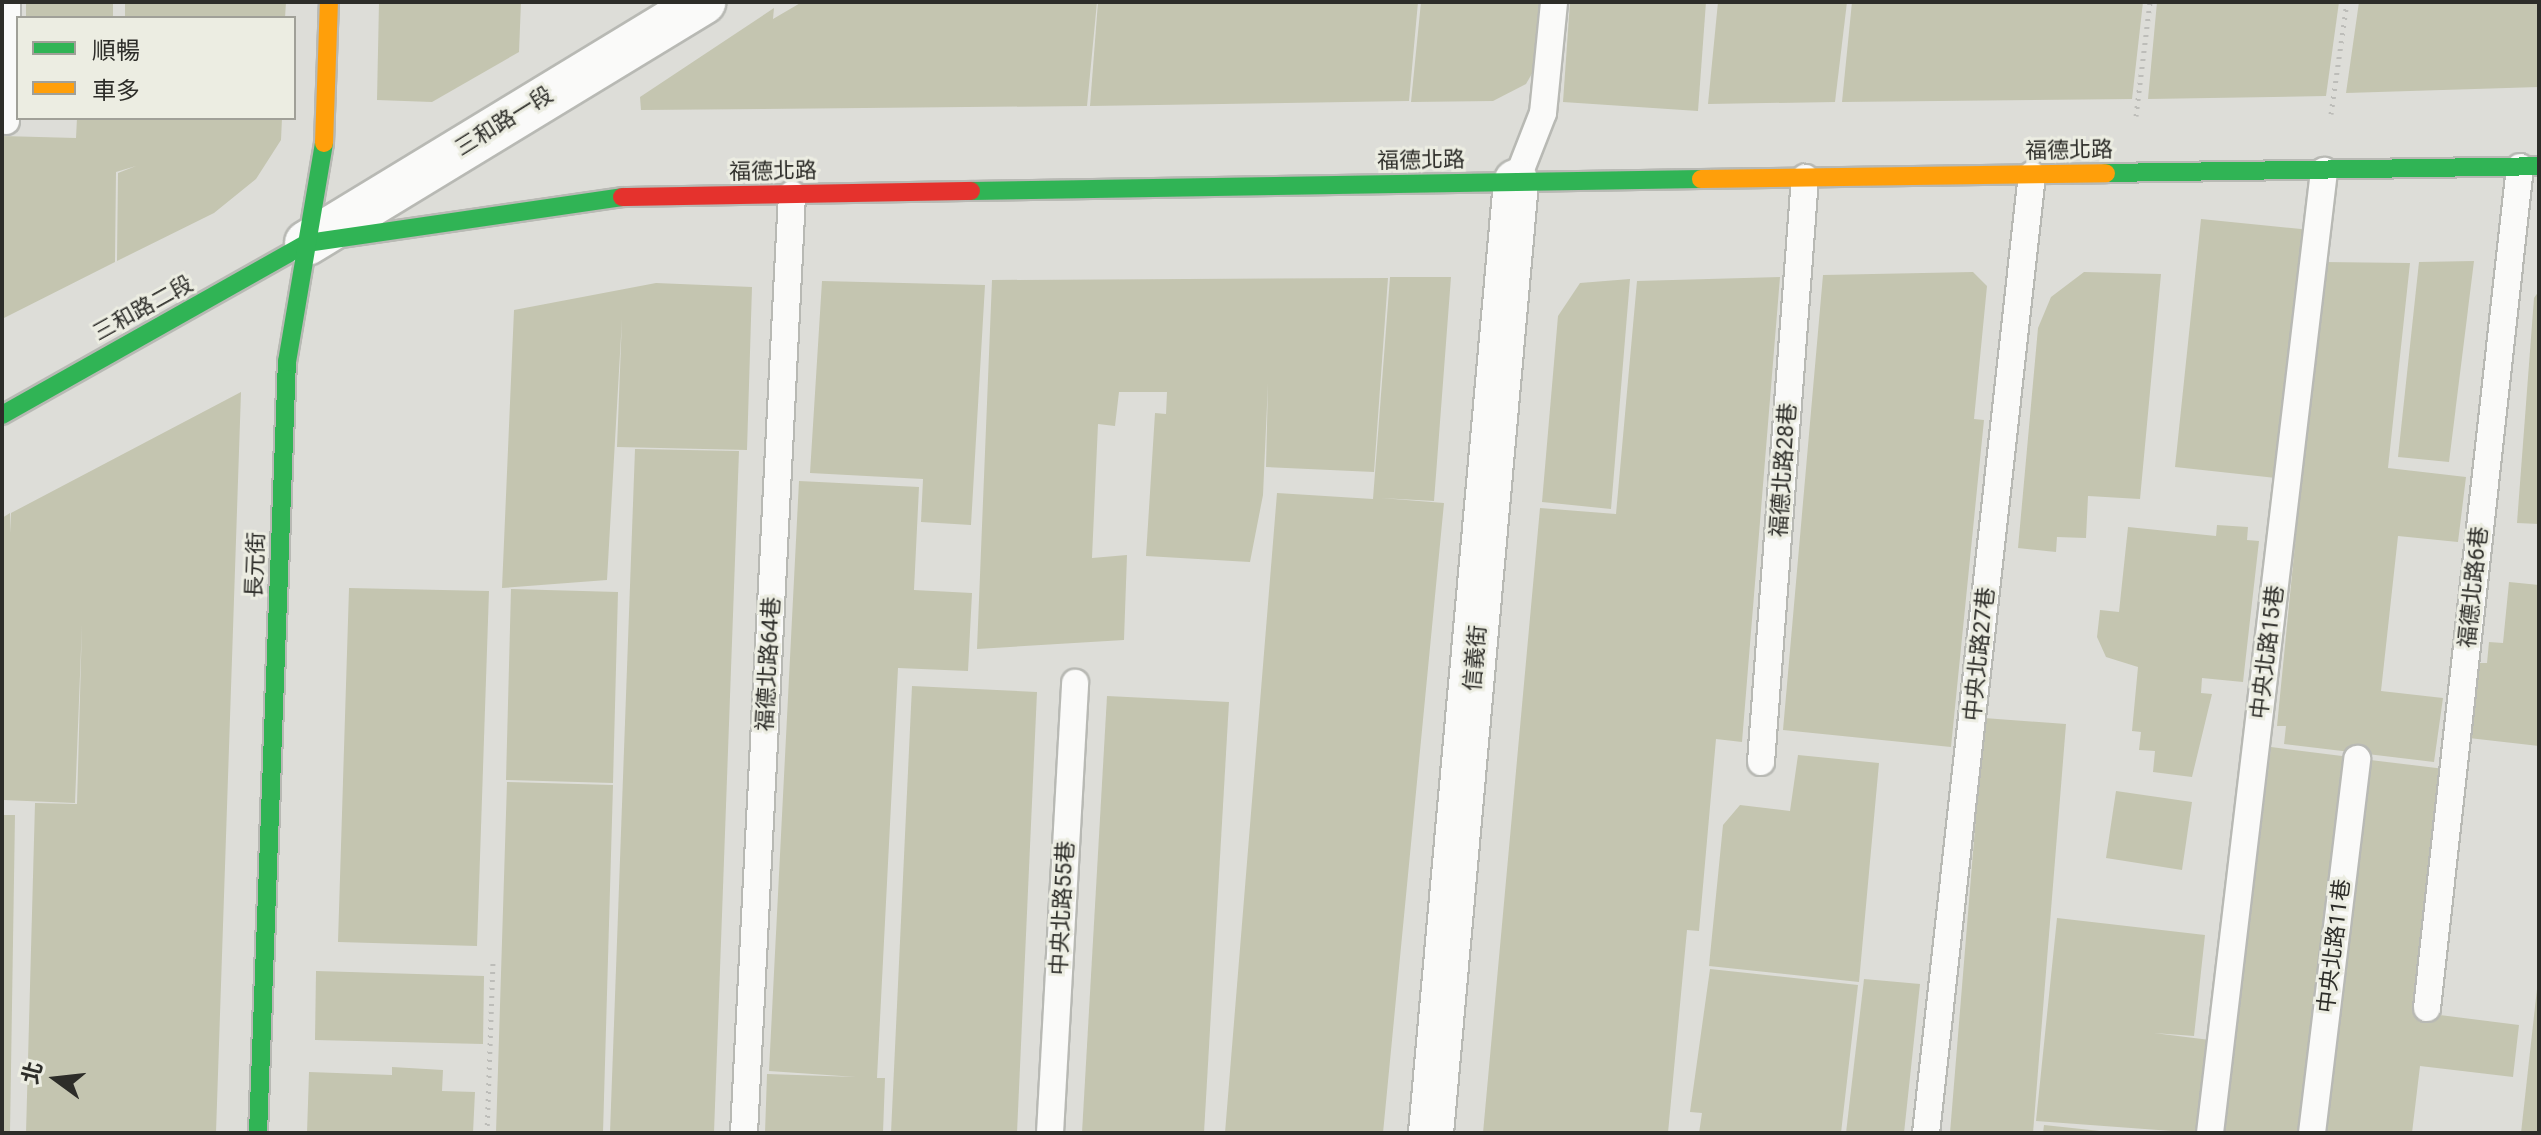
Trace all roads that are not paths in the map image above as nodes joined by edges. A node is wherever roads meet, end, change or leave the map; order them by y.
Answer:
1 (7, 2) edge
2 (329, 2) edge
3 (703, 2) edge
4 (1554, 2) edge
5 (6, 121) dead end
6 (2529, 167) edge
7 (2324, 171) junction
8 (2032, 175) junction
9 (1805, 178) junction
10 (1516, 182) junction
11 (792, 194) junction
12 (307, 243) junction
13 (2, 415) edge
14 (1075, 683) dead end
15 (2357, 759) dead end
16 (1761, 762) dead end
17 (2427, 1008) dead end
18 (258, 1133) edge
19 (744, 1133) edge
20 (1050, 1133) edge
21 (1431, 1133) edge
22 (1926, 1133) edge
23 (2210, 1133) edge
24 (2312, 1133) edge

1 - 5 lane
2 - 12 main road, 長元街
3 - 12 street, 三和路一段
4 - 10 lane
6 - 7 main road, 福德北路
6 - 17 lane, 福德北路6巷
7 - 8 main road, 福德北路
7 - 23 lane, 中央北路15巷
8 - 9 main road, 福德北路
8 - 22 lane, 中央北路27巷
9 - 10 main road, 福德北路
9 - 16 lane, 福德北路28巷
10 - 11 main road, 福德北路
10 - 21 street, 信義街
11 - 12 main road, 福德北路
11 - 19 lane, 福德北路64巷
12 - 13 main road, 三和路二段
12 - 18 main road, 長元街
14 - 20 lane, 中央北路55巷
15 - 24 lane, 中央北路11巷

